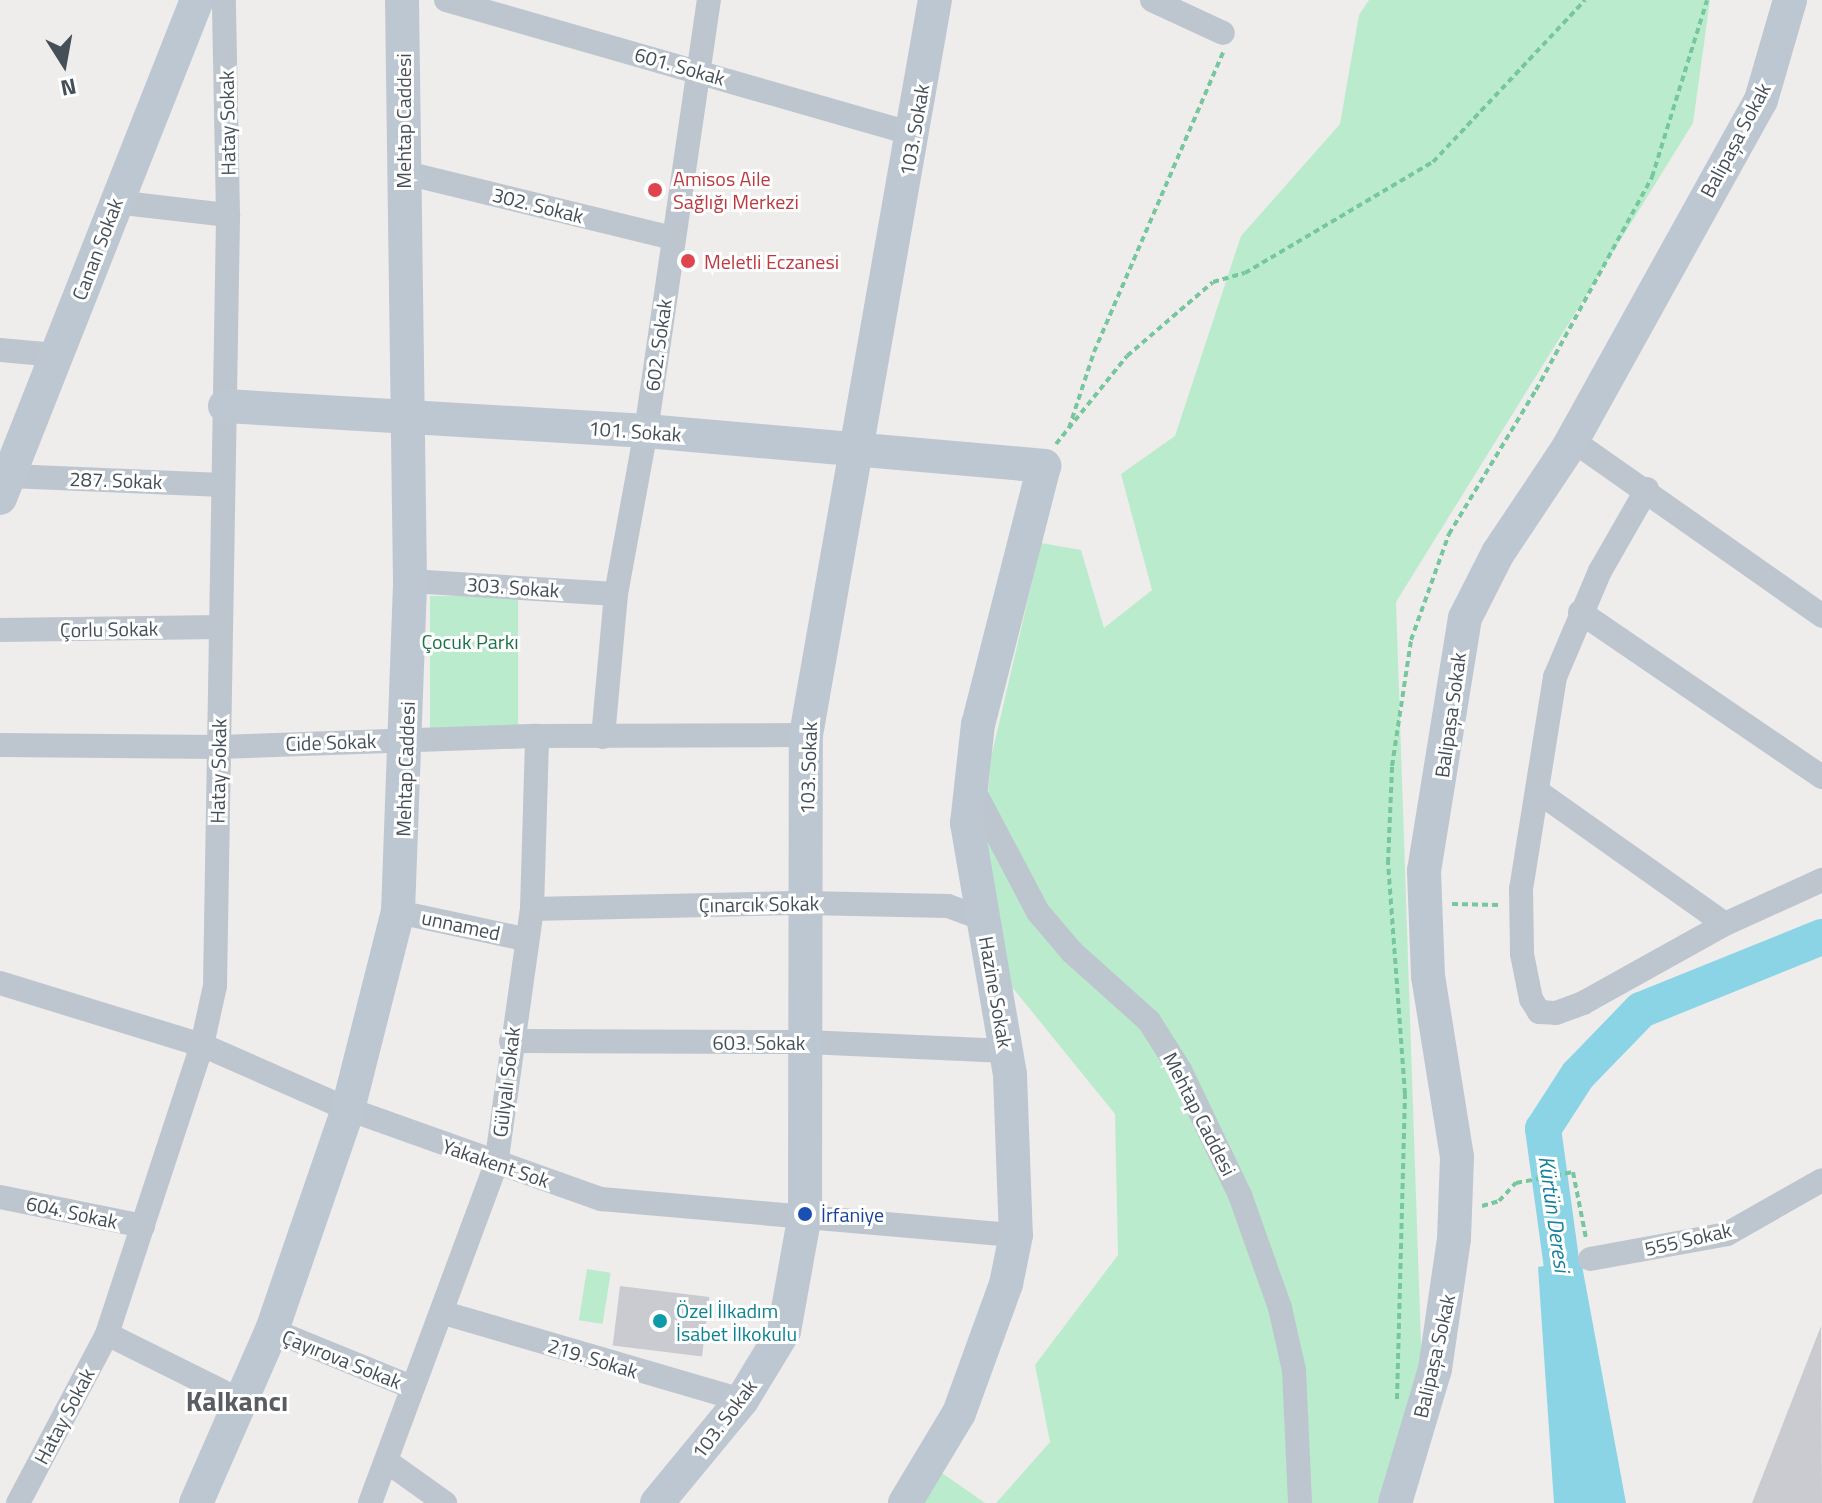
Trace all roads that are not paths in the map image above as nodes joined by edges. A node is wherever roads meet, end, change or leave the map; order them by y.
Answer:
1 (197, 0) edge
2 (224, 0) edge
3 (402, 0) edge
4 (446, 0) edge
5 (709, 0) edge
6 (935, 0) edge
7 (1152, 0) edge
8 (1790, 0) edge
9 (1223, 33) road end
10 (700, 72) junction
11 (914, 134) junction
12 (402, 172) junction
13 (115, 202) junction
14 (228, 215) junction
15 (673, 238) junction
16 (0, 350) edge
17 (56, 355) junction
18 (225, 406) junction
19 (408, 414) junction
20 (646, 431) junction
21 (1572, 440) junction
22 (854, 449) junction
23 (1044, 466) joint
24 (223, 485) junction
25 (4, 487) edge
26 (1647, 489) junction
27 (410, 581) junction
28 (616, 594) junction
29 (1580, 612) junction
30 (1822, 616) edge
31 (219, 627) junction
32 (0, 630) edge
33 (806, 735) junction
34 (537, 736) junction
35 (603, 737) junction
36 (407, 739) junction
37 (0, 745) edge
38 (218, 747) junction
39 (1822, 777) edge
40 (971, 784) junction
41 (1537, 791) junction
42 (1822, 880) edge
43 (805, 903) junction
44 (532, 909) junction
45 (398, 912) junction
46 (984, 919) junction
47 (1725, 924) junction
48 (524, 939) junction
49 (0, 983) edge
50 (511, 1041) junction
51 (807, 1042) junction
52 (202, 1045) junction
53 (1006, 1051) junction
54 (348, 1109) junction
55 (496, 1165) junction
56 (1822, 1180) edge
57 (0, 1197) edge
58 (805, 1214) junction
59 (143, 1226) junction
60 (1016, 1235) junction
61 (1590, 1259) road end
62 (444, 1313) junction
63 (272, 1330) junction
64 (107, 1334) junction
65 (412, 1387) junction
66 (742, 1400) junction
67 (242, 1401) junction
68 (389, 1463) junction
69 (18, 1503) edge
70 (196, 1503) edge
71 (370, 1503) edge
72 (445, 1503) edge
73 (657, 1503) edge
74 (905, 1503) edge
75 (1300, 1503) edge
76 (1395, 1503) edge

1 - 13 street, Canan Sokak
2 - 14 street, Hatay Sokak
3 - 12 street, Mehtap Caddesi
4 - 10 street, 601. Sokak
5 - 10 street, 602. Sokak
6 - 11 street, 103. Sokak
7 - 9 street
8 - 21 street, Balipaşa Sokak
10 - 11 street, 601. Sokak
10 - 15 street, 602. Sokak
11 - 22 street, 103. Sokak
12 - 15 street, 302. Sokak
12 - 19 street, Mehtap Caddesi
13 - 14 street
13 - 17 street, Canan Sokak
14 - 18 street, Hatay Sokak
15 - 20 street, 602. Sokak
16 - 17 street
17 - 25 street, Canan Sokak
18 - 19 street, 101. Sokak
18 - 24 street, Hatay Sokak
19 - 20 street, 101. Sokak
19 - 27 street, Mehtap Caddesi
20 - 22 street, 101. Sokak
20 - 28 street, 602. Sokak
21 - 26 street
21 - 76 street, Balipaşa Sokak
22 - 23 street, 101. Sokak
22 - 33 street, 103. Sokak
23 - 40 street, Hazine Sokak
24 - 25 street, 287. Sokak
24 - 31 street, Hatay Sokak
26 - 29 street
26 - 30 street
27 - 28 street, 303. Sokak
27 - 36 street, Mehtap Caddesi
28 - 35 street, 602. Sokak
29 - 39 street
29 - 41 street
31 - 32 street, Çorlu Sokak
31 - 38 street, Hatay Sokak
33 - 35 street, Cide Sokak
33 - 43 street, 103. Sokak
34 - 35 street, Cide Sokak
34 - 36 street, Cide Sokak
34 - 44 street, Gülyalı Sokak
36 - 38 street, Cide Sokak
36 - 45 street, Mehtap Caddesi
37 - 38 street, Cide Sokak
38 - 52 street, Hatay Sokak
40 - 46 street, Hazine Sokak
40 - 75 street, Mehtap Caddesi
41 - 47 street
41 - 47 street
42 - 47 street
43 - 44 street, Çınarcık Sokak
43 - 46 street, Çınarcık Sokak
43 - 51 street, 103. Sokak
44 - 48 street, Gülyalı Sokak
45 - 48 street, unnamed
45 - 54 street, Mehtap Caddesi
46 - 53 street, Hazine Sokak
48 - 50 street, Gülyalı Sokak
49 - 52 street, Yakakent Sok
50 - 51 street, 603. Sokak
50 - 55 street, Gülyalı Sokak
51 - 53 street, 603. Sokak
51 - 58 street, 103. Sokak
52 - 54 street, Yakakent Sok
52 - 59 street, Hatay Sokak
53 - 60 street, Hazine Sokak
54 - 55 street, Yakakent Sok
54 - 63 street, Mehtap Caddesi
55 - 58 street, Yakakent Sok
55 - 62 street, Gülyalı Sokak
56 - 61 street, 555 Sokak
57 - 59 street, 604. Sokak
58 - 60 street, Yakakent Sok
58 - 66 street, 103. Sokak
59 - 64 street, Hatay Sokak
60 - 74 street, Hazine Sokak
62 - 65 street, Gülyalı Sokak
62 - 66 street, 219. Sokak
63 - 65 street, Çayırova Sokak
63 - 67 street, Mehtap Caddesi
64 - 67 street
64 - 69 street, Hatay Sokak
65 - 68 street, Gülyalı Sokak
66 - 73 street, 103. Sokak
67 - 70 street, Mehtap Caddesi
68 - 71 street, Gülyalı Sokak
68 - 72 street

